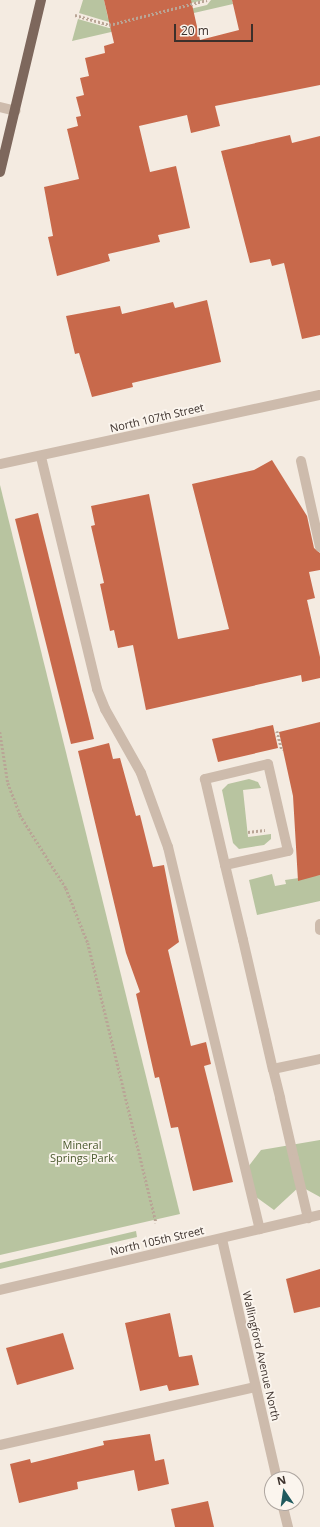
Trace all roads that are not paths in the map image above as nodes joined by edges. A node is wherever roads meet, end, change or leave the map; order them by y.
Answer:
1 (41, 0) edge
2 (0, 107) edge
3 (16, 111) junction
4 (0, 172) edge
5 (320, 395) edge
6 (41, 457) junction
7 (301, 461) dead end
8 (0, 464) edge
9 (320, 547) edge
10 (225, 865) junction
11 (320, 924) edge
12 (320, 930) edge
13 (320, 1059) edge
14 (273, 1070) junction
15 (320, 1216) edge
16 (308, 1218) junction
17 (260, 1229) junction
18 (222, 1239) junction
19 (0, 1290) edge
20 (256, 1387) junction
21 (0, 1445) edge
22 (275, 1471) edge
23 (284, 1511) edge
24 (288, 1527) edge

1 - 3 main road
2 - 3 street
3 - 4 main road
5 - 6 street, North 107th Street
6 - 8 street, North 107th Street
6 - 17 street
7 - 9 street
10 - 10 street
10 - 14 street
11 - 12 street
13 - 14 street
14 - 16 street
15 - 16 street, North 105th Street
16 - 17 street, North 105th Street
17 - 18 street, North 105th Street
18 - 19 street, North 105th Street
18 - 20 street, Wallingford Avenue North
20 - 21 street
20 - 22 street, Wallingford Avenue North
23 - 24 street

